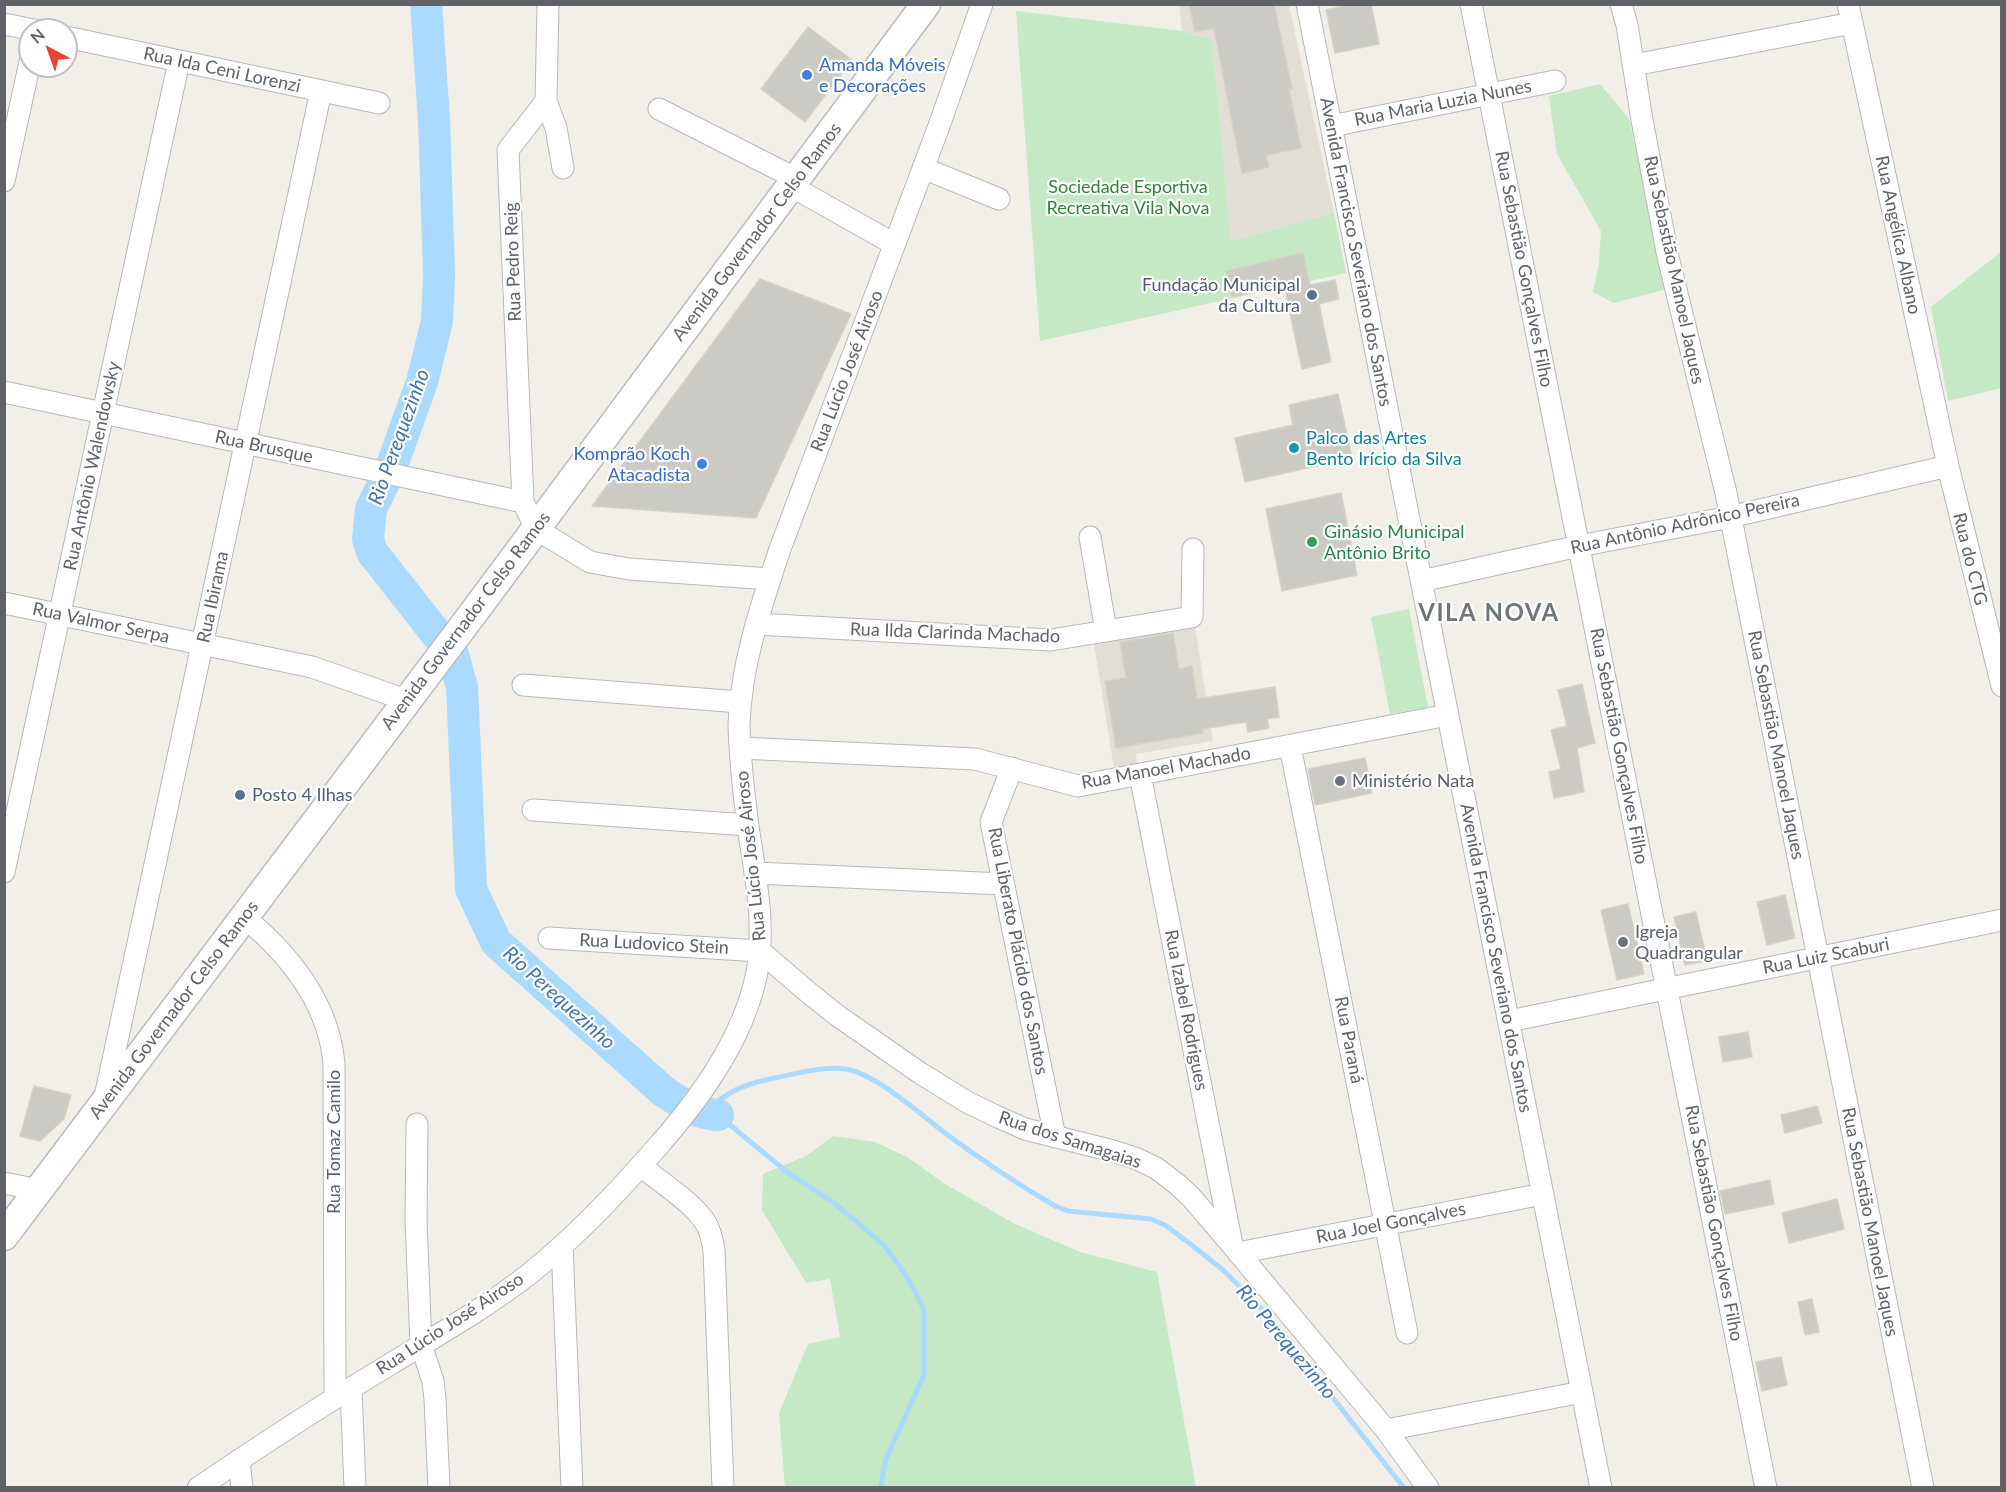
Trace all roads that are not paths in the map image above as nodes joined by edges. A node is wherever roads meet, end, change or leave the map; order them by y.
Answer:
1 (548, 4) edge
2 (926, 4) edge
3 (1307, 4) edge
4 (1471, 4) edge
5 (1622, 4) edge
6 (975, 7) edge
7 (1850, 14) edge
8 (78, 40) edge
9 (179, 61) junction
10 (1634, 65) junction
11 (27, 78) edge
12 (1555, 81) dead end
13 (321, 91) junction
14 (1489, 94) junction
15 (546, 101) junction
16 (379, 103) dead end
17 (659, 109) dead end
18 (1331, 126) junction
19 (563, 168) dead end
20 (923, 168) junction
21 (4, 181) edge
22 (794, 182) junction
23 (999, 199) dead end
24 (894, 244) junction
25 (4, 392) edge
26 (103, 413) junction
27 (246, 443) junction
28 (1948, 466) junction
29 (523, 502) junction
30 (1730, 517) junction
31 (536, 529) junction
32 (1090, 537) dead end
33 (1579, 546) junction
34 (1193, 549) dead end
35 (770, 579) junction
36 (1421, 581) junction
37 (4, 603) edge
38 (60, 615) junction
39 (756, 624) junction
40 (1106, 631) junction
41 (203, 644) junction
42 (523, 685) dead end
43 (2001, 686) edge
44 (406, 700) junction
45 (740, 702) junction
46 (1448, 715) junction
47 (1290, 746) junction
48 (740, 748) junction
49 (1012, 768) junction
50 (1140, 774) junction
51 (533, 810) dead end
52 (748, 825) junction
53 (4, 872) edge
54 (755, 873) junction
55 (1003, 884) junction
56 (244, 917) junction
57 (2001, 920) edge
58 (549, 938) dead end
59 (760, 951) junction
60 (1818, 958) junction
61 (1667, 988) junction
62 (1509, 1021) junction
63 (104, 1104) junction
64 (417, 1124) dead end
65 (1055, 1137) junction
66 (640, 1166) junction
67 (4, 1183) edge
68 (39, 1190) junction
69 (1543, 1194) junction
70 (1386, 1224) junction
71 (4, 1236) edge
72 (562, 1246) junction
73 (1235, 1249) junction
74 (1407, 1333) dead end
75 (422, 1345) junction
76 (1582, 1392) junction
77 (343, 1393) junction
78 (1386, 1430) junction
79 (239, 1460) junction
80 (198, 1488) edge
81 (242, 1488) edge
82 (355, 1488) edge
83 (439, 1488) edge
84 (572, 1488) edge
85 (723, 1488) edge
86 (1428, 1488) edge
87 (1601, 1488) edge
88 (1766, 1488) edge
89 (1923, 1488) edge

1 - 15 street
2 - 22 main road, Avenida Governador Celso Ramos
3 - 18 street, Avenida Francisco Severiano dos Santos
4 - 14 street, Rua Sebastião Gonçalves Filho
5 - 10 street, Rua Sebastião Manoel Jaques
6 - 20 street, Rua Lúcio José Airoso
7 - 10 street
7 - 28 street, Rua Angélica Albano
8 - 9 street, Rua Ida Ceni Lorenzi
9 - 13 street, Rua Ida Ceni Lorenzi
9 - 26 street, Rua Antônio Walendowsky
10 - 30 street, Rua Sebastião Manoel Jaques
11 - 21 street
12 - 14 street, Rua Maria Luzia Nunes
13 - 16 street, Rua Ida Ceni Lorenzi
13 - 27 street, Rua Ibirama
14 - 18 street, Rua Maria Luzia Nunes
14 - 33 street, Rua Sebastião Gonçalves Filho
15 - 19 street
15 - 29 street, Rua Pedro Reig
17 - 22 street
18 - 36 street, Avenida Francisco Severiano dos Santos
20 - 23 street
20 - 24 street, Rua Lúcio José Airoso
22 - 24 street
22 - 31 main road, Avenida Governador Celso Ramos
24 - 35 street, Rua Lúcio José Airoso
25 - 26 street, Rua Brusque
26 - 27 street, Rua Brusque
26 - 38 street, Rua Antônio Walendowsky
27 - 29 street, Rua Brusque
27 - 41 street, Rua Ibirama
28 - 30 street, Rua Antônio Adrônico Pereira
28 - 43 street, Rua do CTG
29 - 31 street, Rua Pedro Reig
30 - 33 street, Rua Antônio Adrônico Pereira
30 - 60 street, Rua Sebastião Manoel Jaques
31 - 35 street
31 - 44 main road, Avenida Governador Celso Ramos
32 - 40 street
33 - 36 street, Rua Antônio Adrônico Pereira
33 - 61 street, Rua Sebastião Gonçalves Filho
34 - 40 street, Rua Ilda Clarinda Machado
35 - 39 street, Rua Lúcio José Airoso
36 - 46 street, Avenida Francisco Severiano dos Santos
37 - 38 street, Rua Valmor Serpa
38 - 41 street, Rua Valmor Serpa
38 - 53 street, Rua Antônio Walendowsky
39 - 40 street, Rua Ilda Clarinda Machado
39 - 45 street, Rua Lúcio José Airoso
41 - 44 street, Rua Valmor Serpa
41 - 63 street, Rua Ibirama
42 - 45 street
44 - 56 main road, Avenida Governador Celso Ramos
45 - 48 street, Rua Lúcio José Airoso
46 - 47 street, Rua Manoel Machado
46 - 62 street, Avenida Francisco Severiano dos Santos
47 - 50 street, Rua Manoel Machado
47 - 70 street, Rua Paraná
48 - 49 street, Rua Manoel Machado
48 - 52 street, Rua Lúcio José Airoso
49 - 50 street, Rua Manoel Machado
49 - 55 street, Rua Liberato Plácido dos Santos
50 - 73 street, Rua Izabel Rodrigues
51 - 52 street
52 - 54 street, Rua Lúcio José Airoso
54 - 55 street
54 - 59 street, Rua Lúcio José Airoso
55 - 65 street, Rua Liberato Plácido dos Santos
56 - 63 main road, Avenida Governador Celso Ramos
56 - 77 street, Rua Tomaz Camilo
57 - 60 street, Rua Luiz Scaburi
58 - 59 street, Rua Ludovico Stein
59 - 65 street, Rua dos Samagaias
59 - 66 street, Rua Lúcio José Airoso
60 - 61 street, Rua Luiz Scaburi
60 - 89 street, Rua Sebastião Manoel Jaques
61 - 62 street, Rua Luiz Scaburi
61 - 88 street, Rua Sebastião Gonçalves Filho
62 - 69 street, Avenida Francisco Severiano dos Santos
63 - 68 main road, Avenida Governador Celso Ramos
64 - 75 street
65 - 73 street, Rua dos Samagaias
66 - 72 street, Rua Lúcio José Airoso
66 - 85 street
67 - 68 street
68 - 71 main road, Avenida Governador Celso Ramos
69 - 70 street, Rua Joel Gonçalves
69 - 76 street, Avenida Francisco Severiano dos Santos
70 - 73 street, Rua Joel Gonçalves
70 - 74 street, Rua Paraná
72 - 75 street, Rua Lúcio José Airoso
72 - 84 street
73 - 78 street, Rua dos Samagaias
75 - 77 street, Rua Lúcio José Airoso
75 - 83 street
76 - 78 street
76 - 87 street, Avenida Francisco Severiano dos Santos
77 - 79 street, Rua Lúcio José Airoso
77 - 82 street, Rua Tomaz Camilo
78 - 86 street, Rua dos Samagaias
79 - 80 street, Rua Lúcio José Airoso
79 - 81 street

